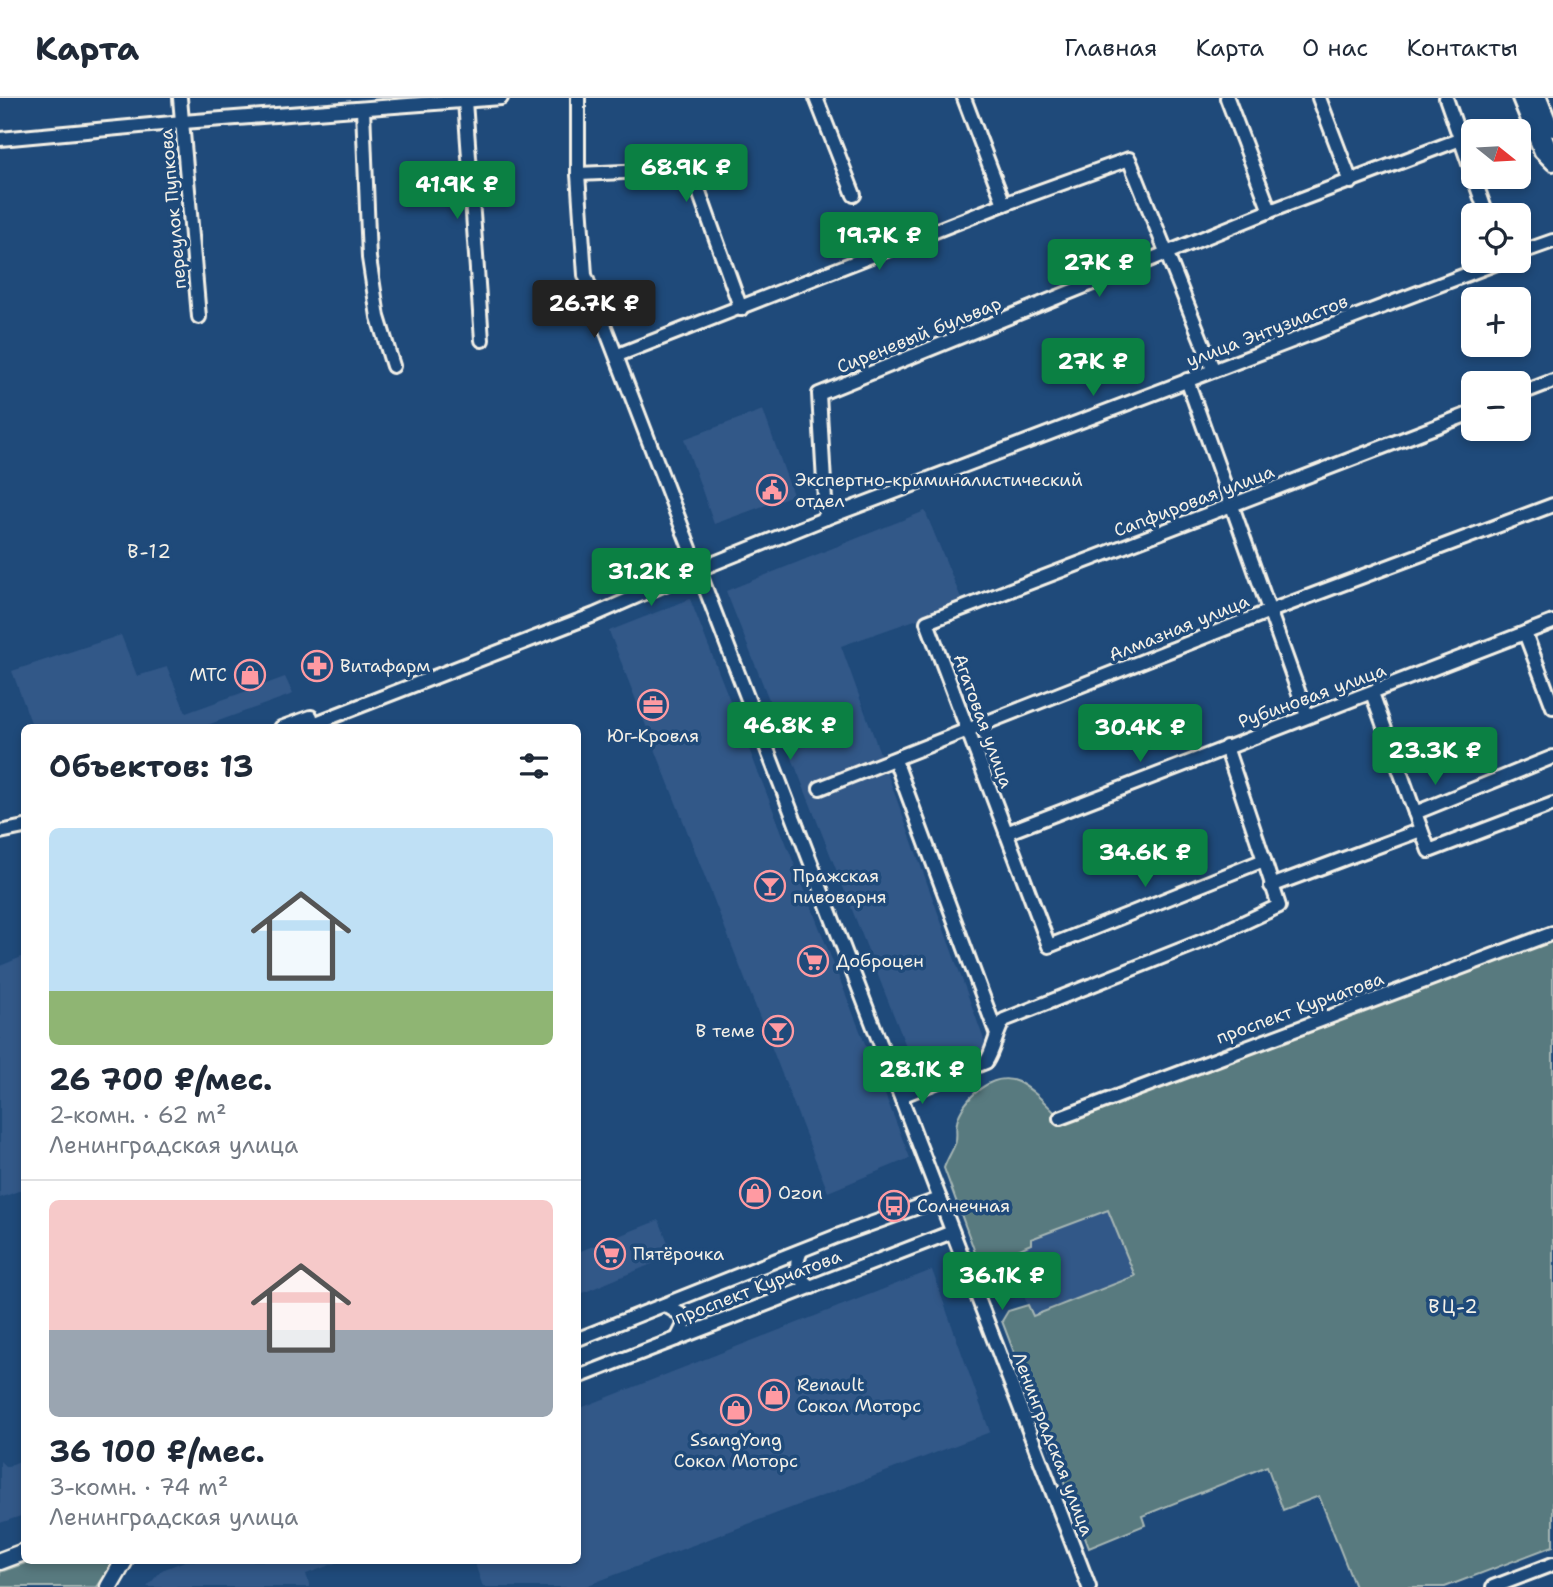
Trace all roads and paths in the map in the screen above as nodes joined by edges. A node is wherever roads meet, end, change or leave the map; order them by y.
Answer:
1 (180, 98) edge
2 (501, 98) edge
3 (578, 98) edge
4 (816, 98) edge
5 (964, 98) edge
6 (1227, 98) edge
7 (1319, 98) edge
8 (1446, 98) edge
9 (1519, 98) edge
10 (1530, 98) edge
11 (1540, 98) edge
12 (465, 101) junction
13 (363, 109) junction
14 (183, 122) junction
15 (1553, 130) edge
16 (0, 139) edge
17 (1461, 139) joint
18 (1553, 156) edge
19 (1553, 163) edge
20 (578, 174) junction
21 (1351, 182) junction
22 (854, 195) dead end
23 (1004, 204) junction
24 (1270, 212) junction
25 (1552, 244) edge
26 (1531, 250) edge
27 (1166, 254) junction
28 (1470, 273) edge
29 (741, 309) junction
30 (199, 317) dead end
31 (482, 340) dead end
32 (618, 355) junction
33 (393, 366) dead end
34 (1213, 369) junction
35 (1187, 380) junction
36 (1553, 381) edge
37 (1531, 389) edge
38 (1461, 417) edge
39 (1234, 505) junction
40 (1553, 505) edge
41 (826, 518) junction
42 (695, 569) junction
43 (1270, 611) junction
44 (927, 622) joint
45 (1553, 622) edge
46 (1525, 633) junction
47 (1373, 693) junction
48 (1553, 707) edge
49 (1307, 716) junction
50 (291, 724) edge
51 (313, 724) edge
52 (969, 731) junction
53 (1226, 747) junction
54 (1553, 757) edge
55 (895, 760) junction
56 (820, 788) dead end
57 (1553, 804) edge
58 (1415, 813) junction
59 (21, 822) edge
60 (0, 825) edge
61 (21, 828) edge
62 (1421, 830) junction
63 (0, 832) edge
64 (1006, 833) junction
65 (1264, 860) junction
66 (1271, 886) junction
67 (1553, 933) edge
68 (996, 1032) junction
69 (901, 1096) junction
70 (1060, 1118) dead end
71 (938, 1200) junction
72 (951, 1232) junction
73 (800, 1251) junction
74 (812, 1287) junction
75 (665, 1305) junction
76 (581, 1338) edge
77 (677, 1339) junction
78 (581, 1376) edge
79 (21, 1553) edge
80 (0, 1561) edge
81 (125, 1564) edge
82 (1553, 1564) edge
83 (109, 1587) edge
84 (1088, 1587) edge
85 (1493, 1587) edge

1 - 14 street, переулок Пупкова
2 - 12 street
3 - 20 street
4 - 22 street
5 - 23 street
6 - 24 street
7 - 21 street
8 - 17 street
9 - 19 street
10 - 18 street
11 - 15 street
12 - 13 street
12 - 31 street
13 - 14 street
13 - 33 street
14 - 16 street
14 - 30 street, переулок Пупкова
17 - 21 street, Сиреневый бульвар
20 - 29 street
20 - 32 street
21 - 24 street, Сиреневый бульвар
23 - 27 street
23 - 29 street
24 - 27 street, Сиреневый бульвар
25 - 26 street
27 - 34 street
27 - 41 street, Сиреневый бульвар
28 - 34 street, улица Энтузиастов
29 - 32 street
32 - 42 street
34 - 35 street, улица Энтузиастов
35 - 39 street
35 - 41 street, улица Энтузиастов
36 - 37 street
38 - 39 street, Сапфировая улица
39 - 43 street
39 - 44 street, Сапфировая улица
40 - 43 street, Алмазная улица
41 - 42 street, улица Энтузиастов
42 - 50 street
42 - 51 street, улица Энтузиастов
42 - 69 street
42 - 71 street
43 - 49 street
43 - 52 street, Алмазная улица
44 - 52 street, Агатовая улица
45 - 46 street, Рубиновая улица
46 - 47 street, Рубиновая улица
46 - 48 street
47 - 49 street, Рубиновая улица
47 - 58 street
49 - 53 street, Рубиновая улица
52 - 55 street, Алмазная улица
52 - 64 street, Агатовая улица
53 - 64 street, Рубиновая улица
53 - 65 street
54 - 58 street
55 - 56 street, Алмазная улица
55 - 68 street
57 - 62 street
58 - 62 street
59 - 60 street
61 - 63 street
62 - 66 street
64 - 65 street, Агатовая улица
65 - 66 street
66 - 68 street
67 - 70 street, проспект Курчатова
68 - 69 street
69 - 71 street
71 - 72 street
71 - 73 street, проспект Курчатова
72 - 74 street, проспект Курчатова
72 - 84 street
73 - 74 street
73 - 75 street, проспект Курчатова
74 - 77 street, проспект Курчатова
75 - 76 street, проспект Курчатова
75 - 77 street
77 - 78 street, проспект Курчатова
79 - 80 main road
81 - 83 main road
82 - 85 street

